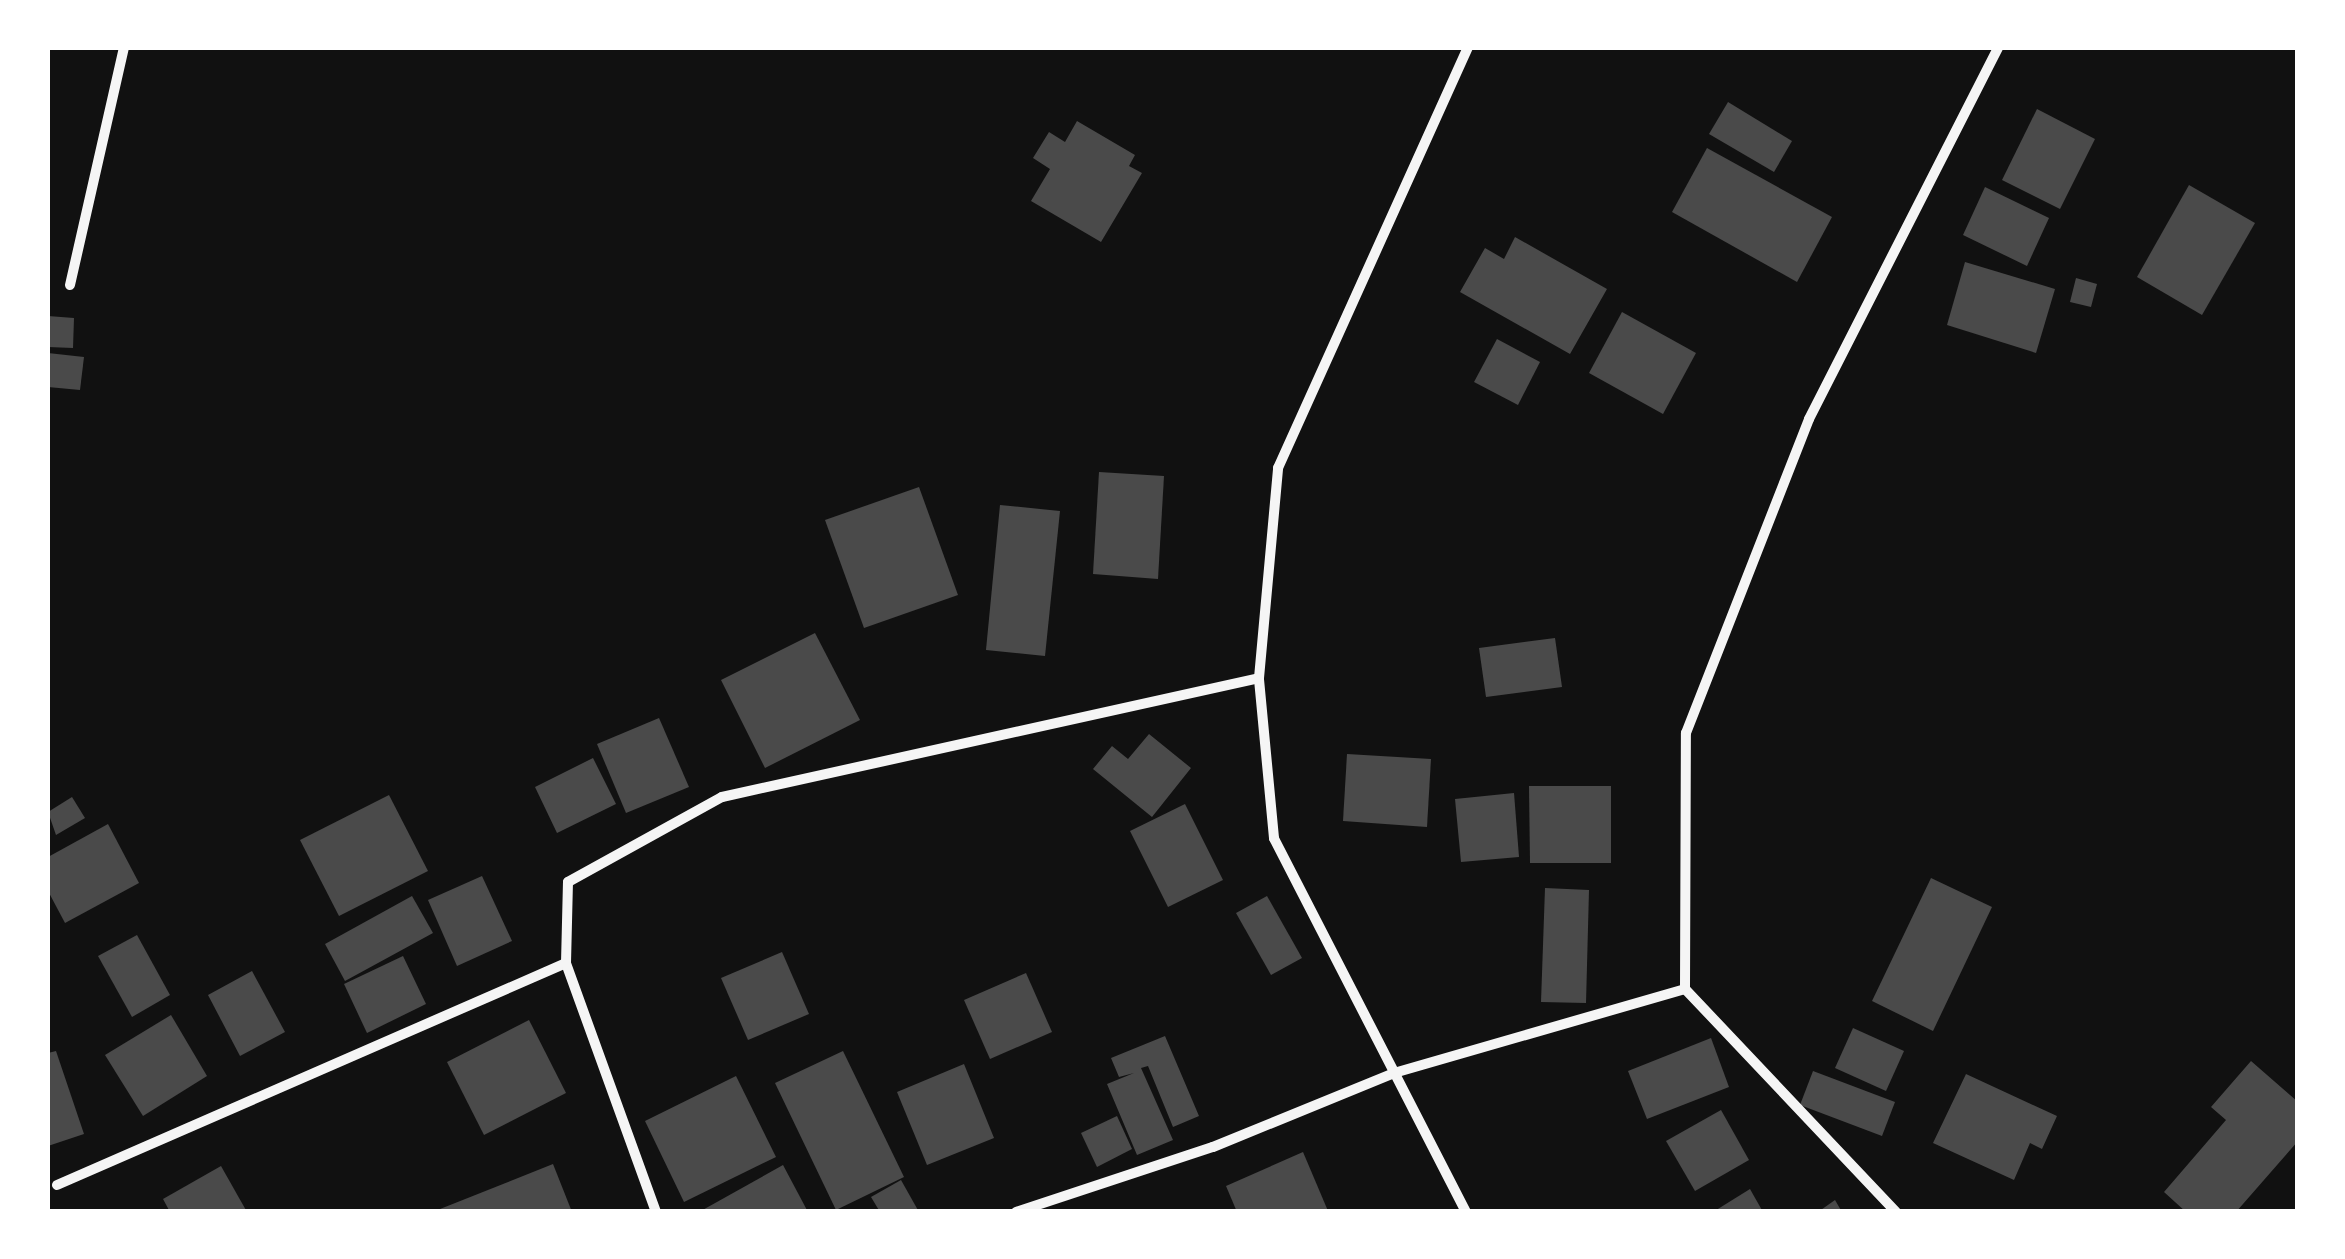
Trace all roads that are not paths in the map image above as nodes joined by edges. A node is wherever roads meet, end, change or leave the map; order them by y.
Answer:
1 (124, 48) edge
2 (1468, 48) edge
3 (1998, 48) edge
4 (70, 286) dead end
5 (1259, 678) junction
6 (566, 963) junction
7 (1685, 989) junction
8 (1394, 1072) junction
9 (58, 1184) dead end
10 (656, 1212) edge
11 (1016, 1212) edge
12 (1466, 1212) edge
13 (1896, 1212) edge

1 - 4 street
2 - 5 street
3 - 7 street
5 - 6 street
5 - 8 street
6 - 9 street
6 - 10 street
7 - 8 street
7 - 13 street
8 - 11 street
8 - 12 street

